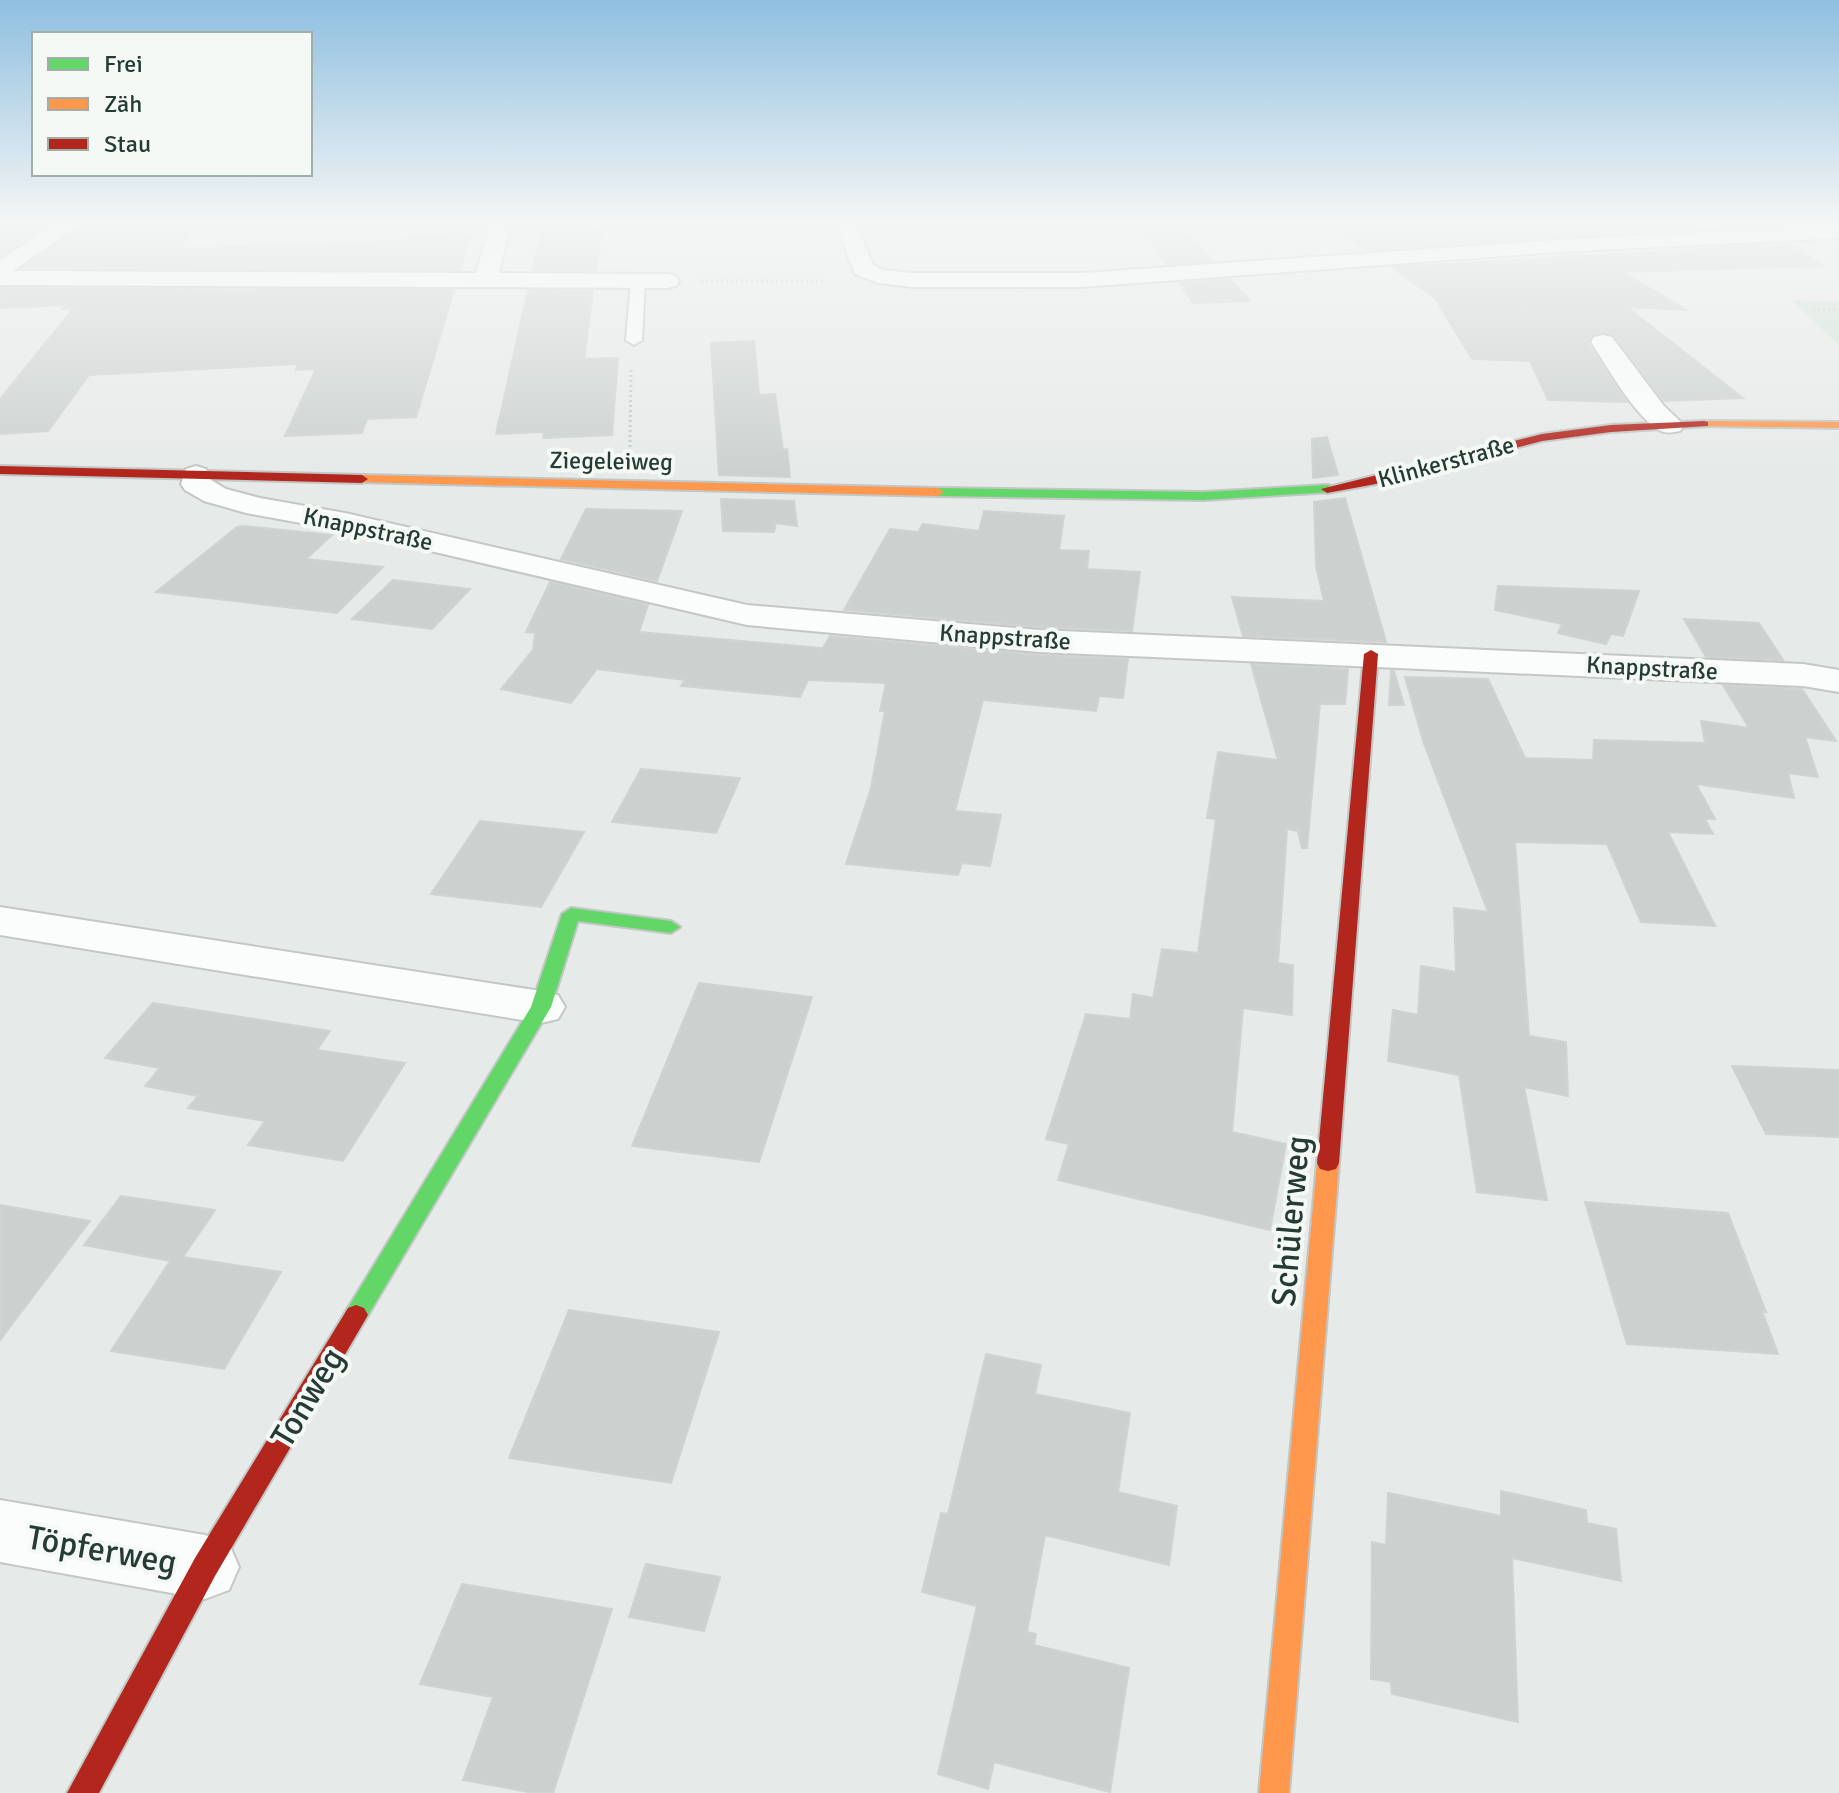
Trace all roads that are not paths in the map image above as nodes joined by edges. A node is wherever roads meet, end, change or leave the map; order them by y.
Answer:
1 (636, 305) edge
2 (634, 340) road end
3 (1603, 342) dead end
4 (1670, 425) junction
5 (1839, 425) edge
6 (0, 470) edge
7 (196, 475) junction
8 (1221, 495) joint
9 (1371, 654) junction
10 (1839, 681) edge
11 (0, 921) edge
12 (671, 927) dead end
13 (541, 1007) junction
14 (0, 1531) edge
15 (205, 1567) junction
16 (82, 1793) edge
17 (1274, 1793) edge

1 - 2 lane
3 - 4 street
4 - 5 street, Klinkerstraße
4 - 8 street, Klinkerstraße
6 - 7 street, Ziegeleiweg
7 - 8 street, Ziegeleiweg
7 - 9 street, Knappstraße
9 - 10 street, Knappstraße
9 - 17 street, Schülerweg
11 - 13 street
12 - 13 street, Tonweg
13 - 15 street, Tonweg
14 - 15 street, Töpferweg
15 - 16 street, Tonweg

